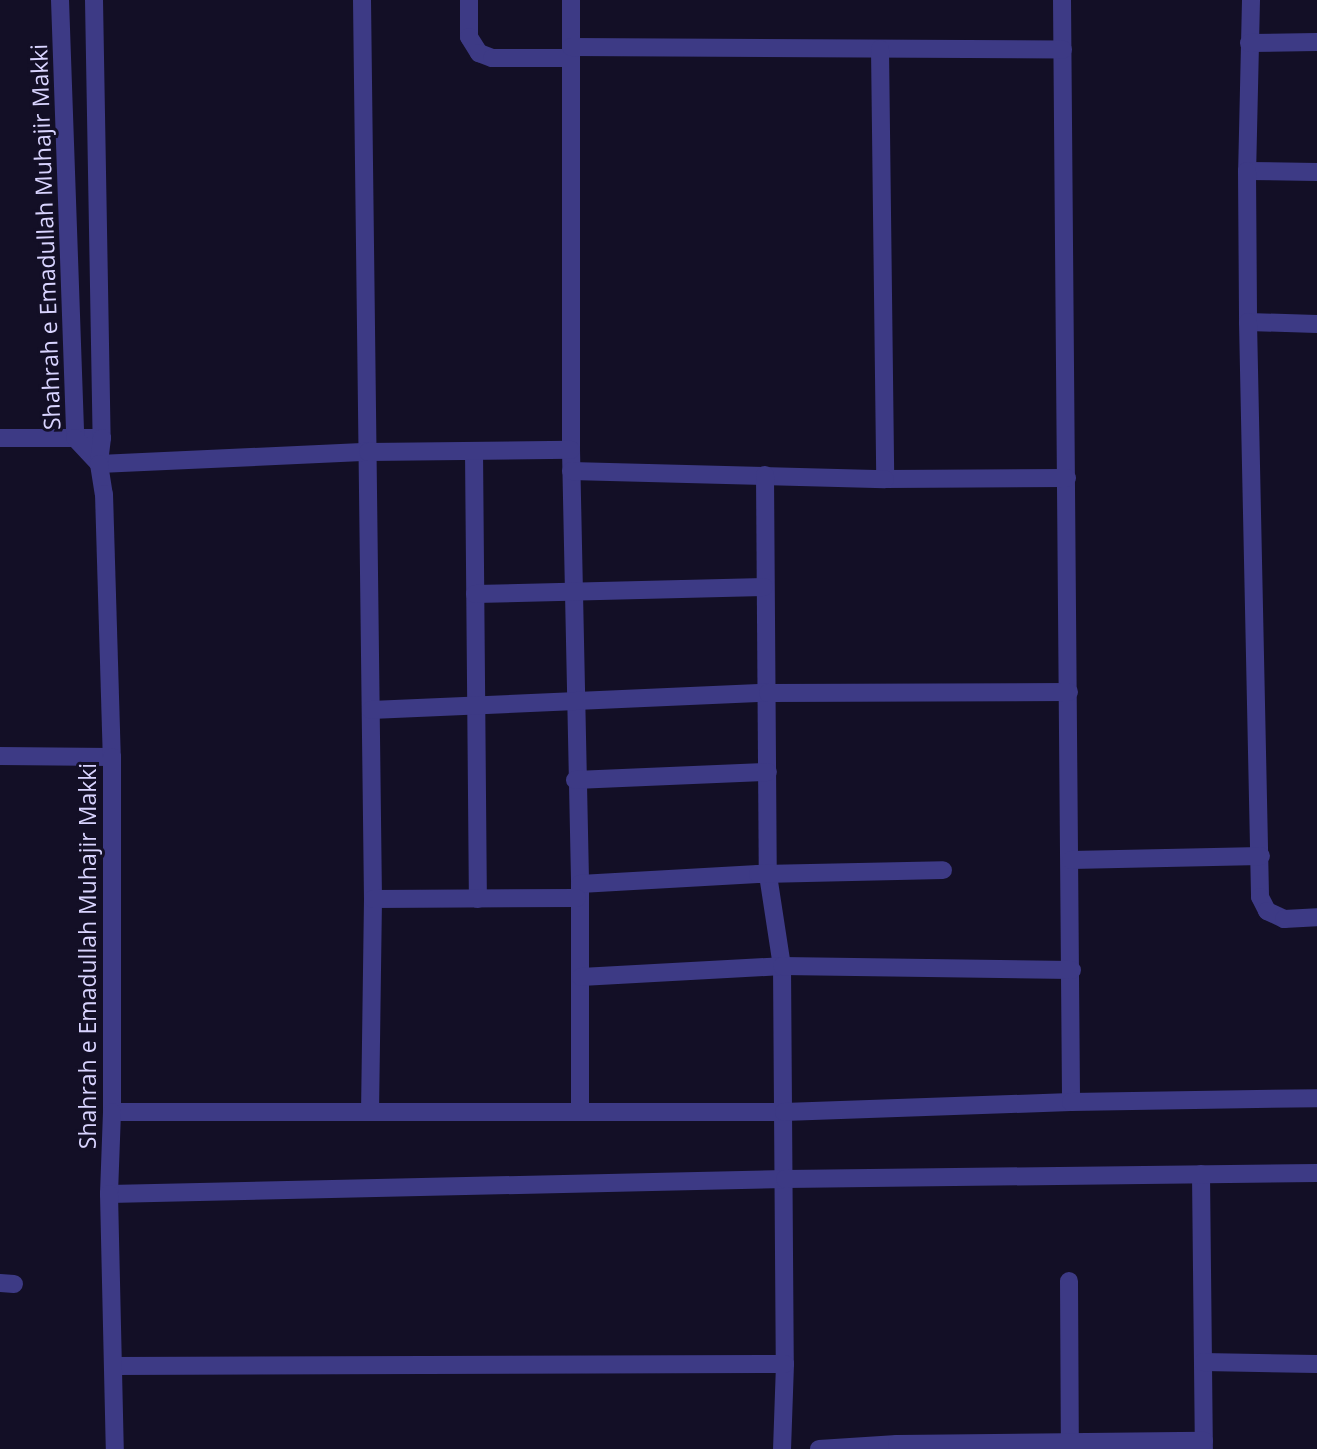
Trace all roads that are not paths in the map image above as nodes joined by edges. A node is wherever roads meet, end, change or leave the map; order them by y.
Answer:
1 (60, 0) edge
2 (94, 0) edge
3 (362, 0) edge
4 (469, 0) edge
5 (571, 0) edge
6 (1062, 0) edge
7 (1251, 0) edge
8 (1249, 43) junction
9 (1317, 43) edge
10 (880, 49) junction
11 (1063, 50) junction
12 (571, 53) junction
13 (1247, 171) junction
14 (1317, 172) edge
15 (1248, 322) junction
16 (1317, 324) edge
17 (0, 438) edge
18 (75, 438) junction
19 (102, 438) junction
20 (571, 450) junction
21 (474, 451) junction
22 (368, 452) junction
23 (99, 464) junction
24 (571, 471) junction
25 (765, 475) junction
26 (1067, 478) junction
27 (885, 480) junction
28 (764, 587) junction
29 (475, 594) junction
30 (573, 594) junction
31 (1069, 692) junction
32 (768, 693) junction
33 (574, 703) junction
34 (476, 706) junction
35 (371, 710) junction
36 (0, 756) edge
37 (112, 757) junction
38 (768, 772) junction
39 (575, 780) junction
40 (1261, 856) junction
41 (1071, 860) junction
42 (943, 870) dead end
43 (768, 875) junction
44 (578, 891) junction
45 (478, 898) junction
46 (373, 899) junction
47 (1317, 918) edge
48 (782, 967) junction
49 (1072, 970) junction
50 (580, 977) junction
51 (1317, 1098) edge
52 (1071, 1102) junction
53 (580, 1111) junction
54 (113, 1112) junction
55 (370, 1112) junction
56 (785, 1112) junction
57 (1317, 1173) edge
58 (1201, 1174) junction
59 (785, 1179) junction
60 (110, 1194) junction
61 (1069, 1281) dead end
62 (1203, 1362) junction
63 (785, 1364) junction
64 (1317, 1364) edge
65 (114, 1366) junction
66 (1204, 1445) edge
67 (897, 1446) edge
68 (1070, 1446) edge
69 (115, 1449) edge
70 (782, 1449) edge
71 (819, 1449) edge

1 - 18 street, Shahrah e Emadullah Muhajir Makki
2 - 19 street, Shahrah e Emadullah Muhajir Makki
3 - 22 street
4 - 12 street
5 - 12 street
6 - 11 street
7 - 8 street
8 - 9 street
8 - 13 street
10 - 11 street
10 - 12 street
10 - 27 street
11 - 26 street
12 - 20 street
13 - 14 street
13 - 15 street
15 - 16 street
15 - 40 street
17 - 18 street
18 - 19 street
18 - 23 street, Shahrah e Emadullah Muhajir Makki
19 - 23 street, Shahrah e Emadullah Muhajir Makki
20 - 21 street
20 - 24 street
21 - 22 street
21 - 29 street
22 - 23 street
22 - 35 street
23 - 37 street, Shahrah e Emadullah Muhajir Makki
24 - 25 street
24 - 30 street
25 - 27 street
25 - 28 street
26 - 27 street
26 - 31 street
28 - 30 street
28 - 32 street
29 - 30 street
29 - 34 street
30 - 33 street
31 - 32 street
31 - 41 street
32 - 33 street
32 - 38 street
33 - 34 street
33 - 39 street
34 - 35 street
34 - 45 street
35 - 46 street
36 - 37 street
37 - 54 street, Shahrah e Emadullah Muhajir Makki
38 - 39 street
38 - 43 street
39 - 44 street
40 - 41 street
40 - 47 street
41 - 49 street
42 - 43 street
43 - 44 street
43 - 48 street
44 - 45 street
44 - 50 street
45 - 46 street
46 - 55 street
48 - 49 street
48 - 50 street
48 - 56 street
49 - 52 street
50 - 53 street
51 - 52 street
52 - 56 street
53 - 55 street
53 - 56 street
54 - 55 street
54 - 60 street, Shahrah e Emadullah Muhajir Makki
56 - 59 street
57 - 58 street
58 - 59 street
58 - 62 street
59 - 60 street
59 - 63 street
60 - 65 street, Shahrah e Emadullah Muhajir Makki
61 - 68 street
62 - 64 street
62 - 66 street
63 - 65 street
63 - 70 street
65 - 69 street, Shahrah e Emadullah Muhajir Makki
66 - 68 street
67 - 68 street
67 - 71 street

